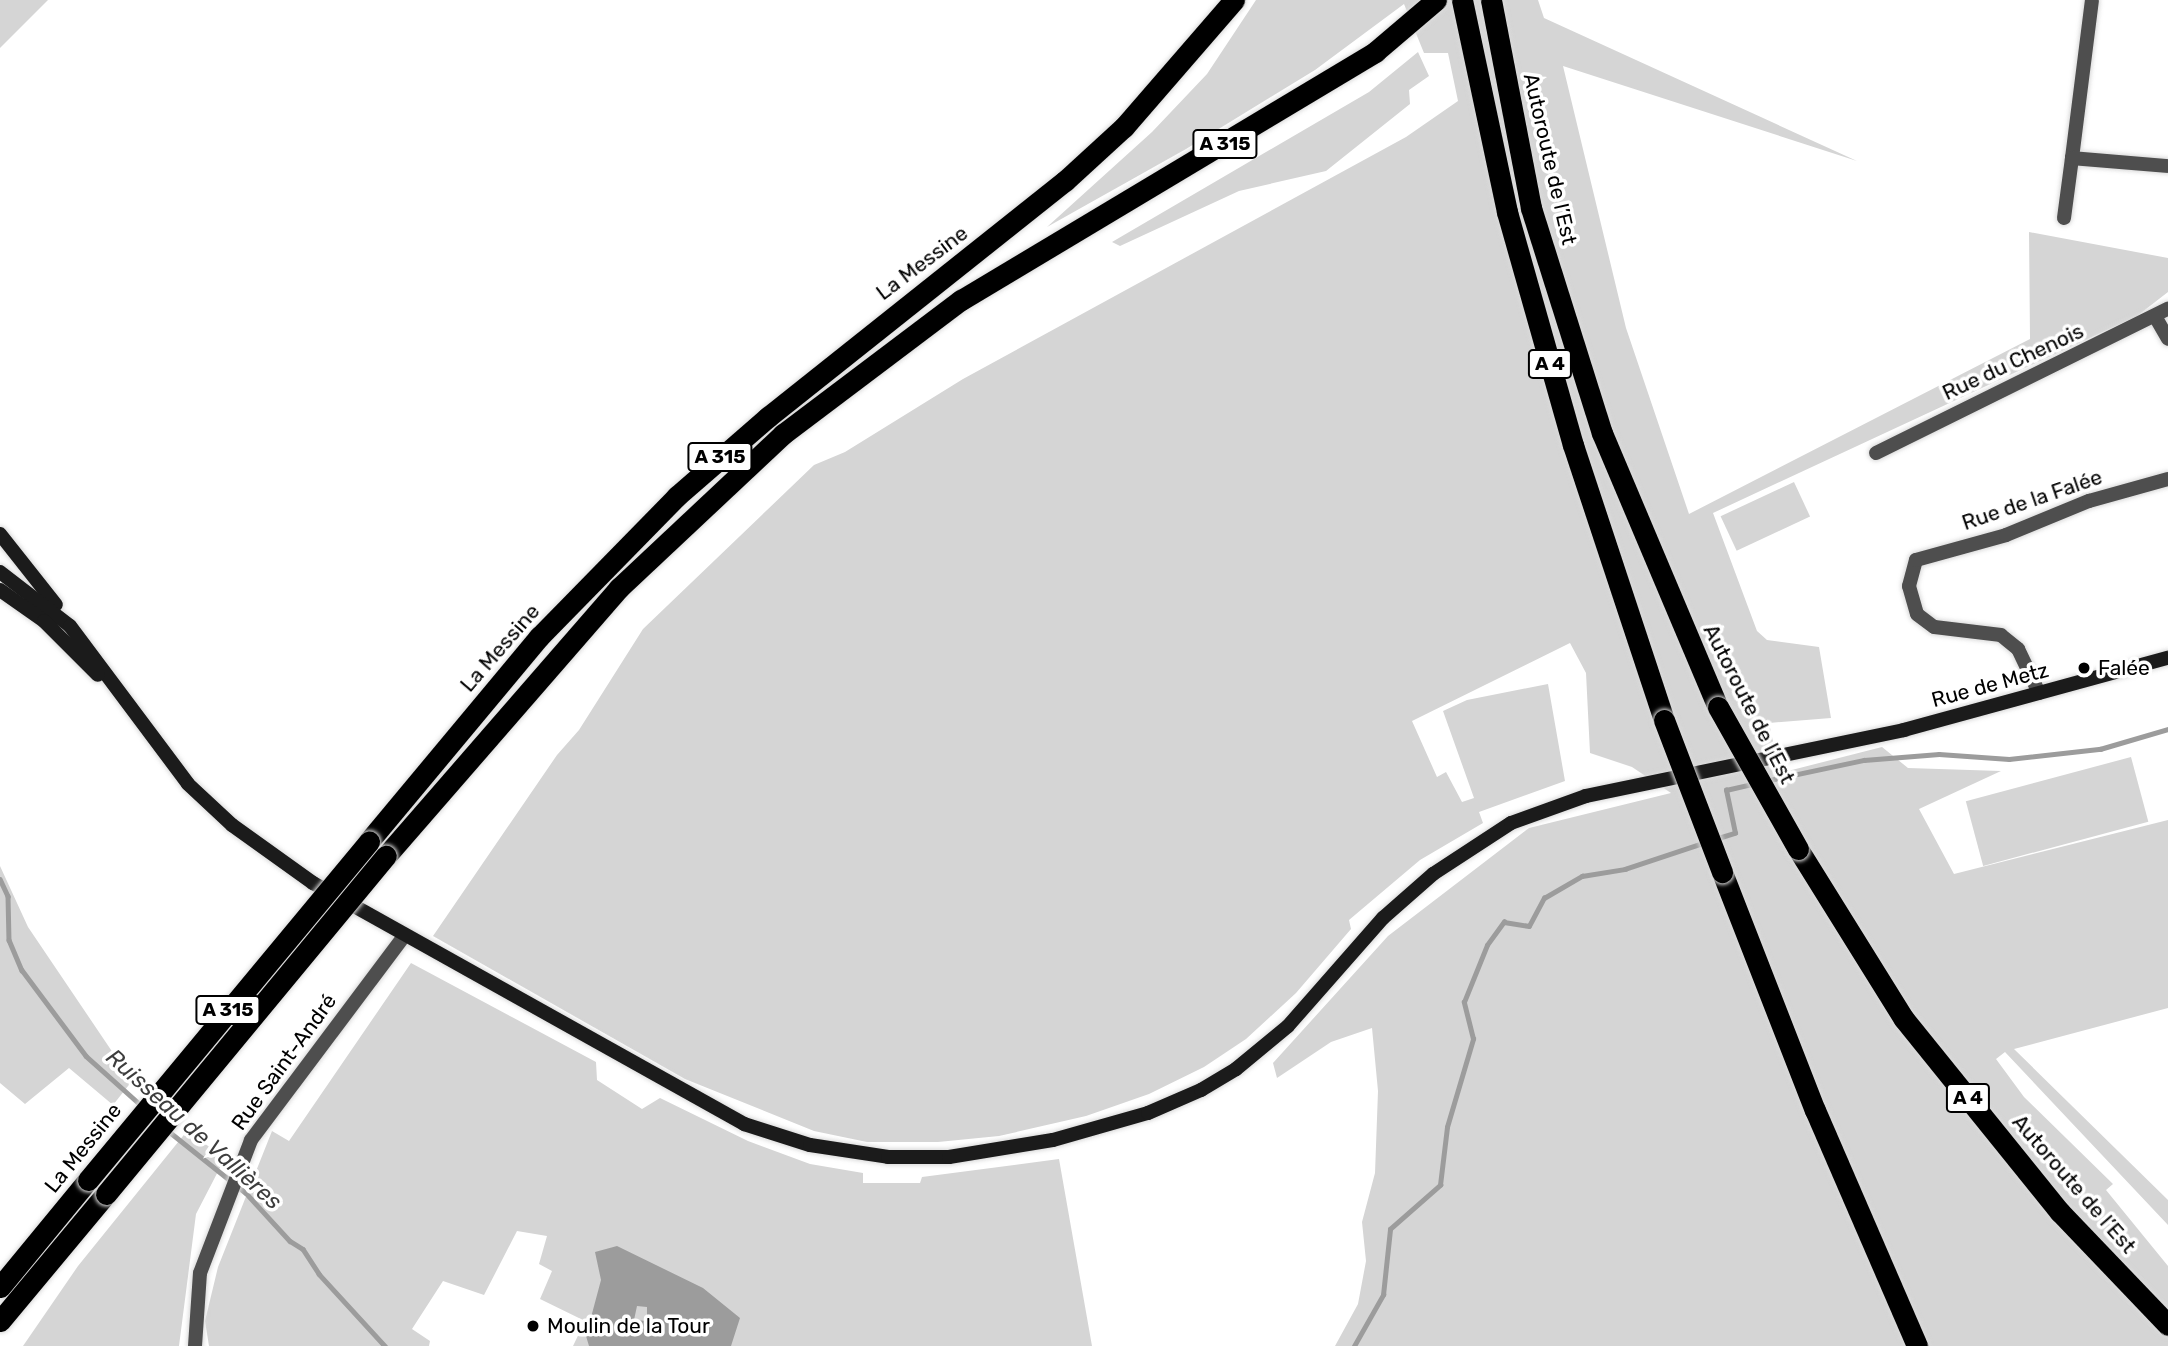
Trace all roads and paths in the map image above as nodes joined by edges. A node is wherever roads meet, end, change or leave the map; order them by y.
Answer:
1 (1234, 0) edge
2 (1436, 0) edge
3 (1462, 0) edge
4 (1490, 0) edge
5 (2092, 0) edge
6 (2072, 158) junction
7 (2168, 166) edge
8 (2064, 218) dead end
9 (2168, 309) edge
10 (2156, 318) junction
11 (2168, 339) edge
12 (1876, 453) dead end
13 (2168, 479) edge
14 (0, 534) edge
15 (0, 572) edge
16 (0, 590) edge
17 (70, 626) junction
18 (2168, 658) edge
19 (2039, 693) junction
20 (123, 701) junction
21 (404, 936) junction
22 (24, 1258) junction
23 (0, 1280) edge
24 (0, 1287) edge
25 (0, 1321) edge
26 (2168, 1325) edge
27 (195, 1346) edge
28 (1917, 1346) edge

1 - 22 highway, La Messine / A 315, bridge
2 - 25 highway, A 315, bridge
3 - 28 highway, A 4, bridge
4 - 26 highway, Autoroute de l’Est / A 4, bridge
5 - 6 street
6 - 7 street
6 - 8 street
9 - 10 street, Rue du Chenois
10 - 11 street
10 - 12 street, Rue du Chenois
13 - 19 street, Rue de la Falée
14 - 17 main road
15 - 17 main road
16 - 20 main road
17 - 20 main road
18 - 19 main road, Rue de Metz
19 - 21 main road, Rue de Metz
20 - 21 main road, Rue de Metz
21 - 27 street, Rue Saint-André
22 - 23 highway
22 - 24 highway, La Messine / A 315

